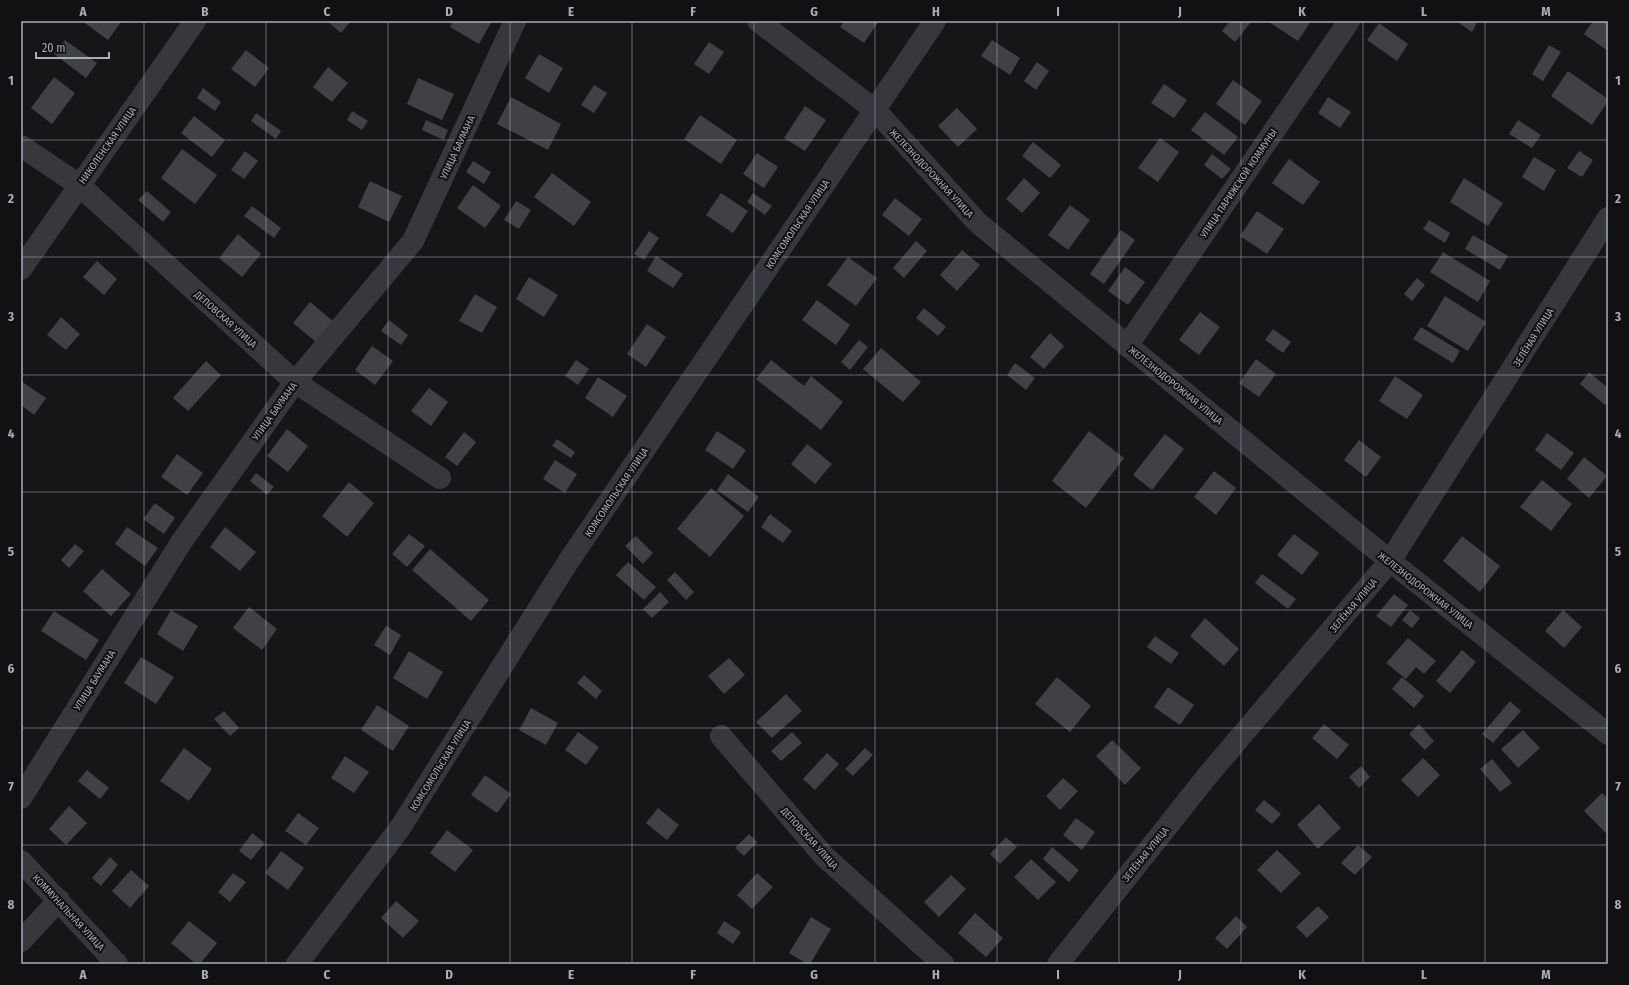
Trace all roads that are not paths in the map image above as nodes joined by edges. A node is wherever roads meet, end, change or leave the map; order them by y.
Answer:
1 (195, 21) edge
2 (515, 21) edge
3 (758, 21) edge
4 (935, 21) edge
5 (1349, 21) edge
6 (875, 110) junction
7 (21, 146) edge
8 (79, 185) junction
9 (1608, 218) edge
10 (21, 269) edge
11 (1127, 346) junction
12 (295, 382) junction
13 (440, 478) dead end
14 (1390, 562) junction
15 (1608, 734) edge
16 (721, 736) dead end
17 (21, 798) edge
18 (21, 861) edge
19 (59, 900) junction
20 (21, 941) edge
21 (117, 964) edge
22 (297, 964) edge
23 (943, 964) edge
24 (1058, 964) edge

1 - 8 street, НИКОЛЕНСКАЯ УЛИЦА
2 - 12 street, УЛИЦА БАУМАНА
3 - 6 street, ЖЕЛЕЗНОДОРОЖНАЯ УЛИЦА
4 - 6 street, КОМСОМОЛЬСКАЯ УЛИЦА
5 - 11 street, УЛИЦА ПАРИЖСКОЙ КОММУНЫ
6 - 11 street, ЖЕЛЕЗНОДОРОЖНАЯ УЛИЦА
6 - 22 street, КОМСОМОЛЬСКАЯ УЛИЦА
7 - 8 street, ДЕПОВСКАЯ УЛИЦА
8 - 10 street, НИКОЛЕНСКАЯ УЛИЦА
8 - 12 street, ДЕПОВСКАЯ УЛИЦА
9 - 14 street, ЗЕЛЁНАЯ УЛИЦА
11 - 14 street, ЖЕЛЕЗНОДОРОЖНАЯ УЛИЦА
12 - 13 street, ДЕПОВСКАЯ УЛИЦА
12 - 17 street, УЛИЦА БАУМАНА
14 - 15 street, ЖЕЛЕЗНОДОРОЖНАЯ УЛИЦА
14 - 24 street, ЗЕЛЁНАЯ УЛИЦА
16 - 23 street, ДЕПОВСКАЯ УЛИЦА
18 - 19 street, КОММУНАЛЬНАЯ УЛИЦА
19 - 20 street
19 - 21 street, КОММУНАЛЬНАЯ УЛИЦА

